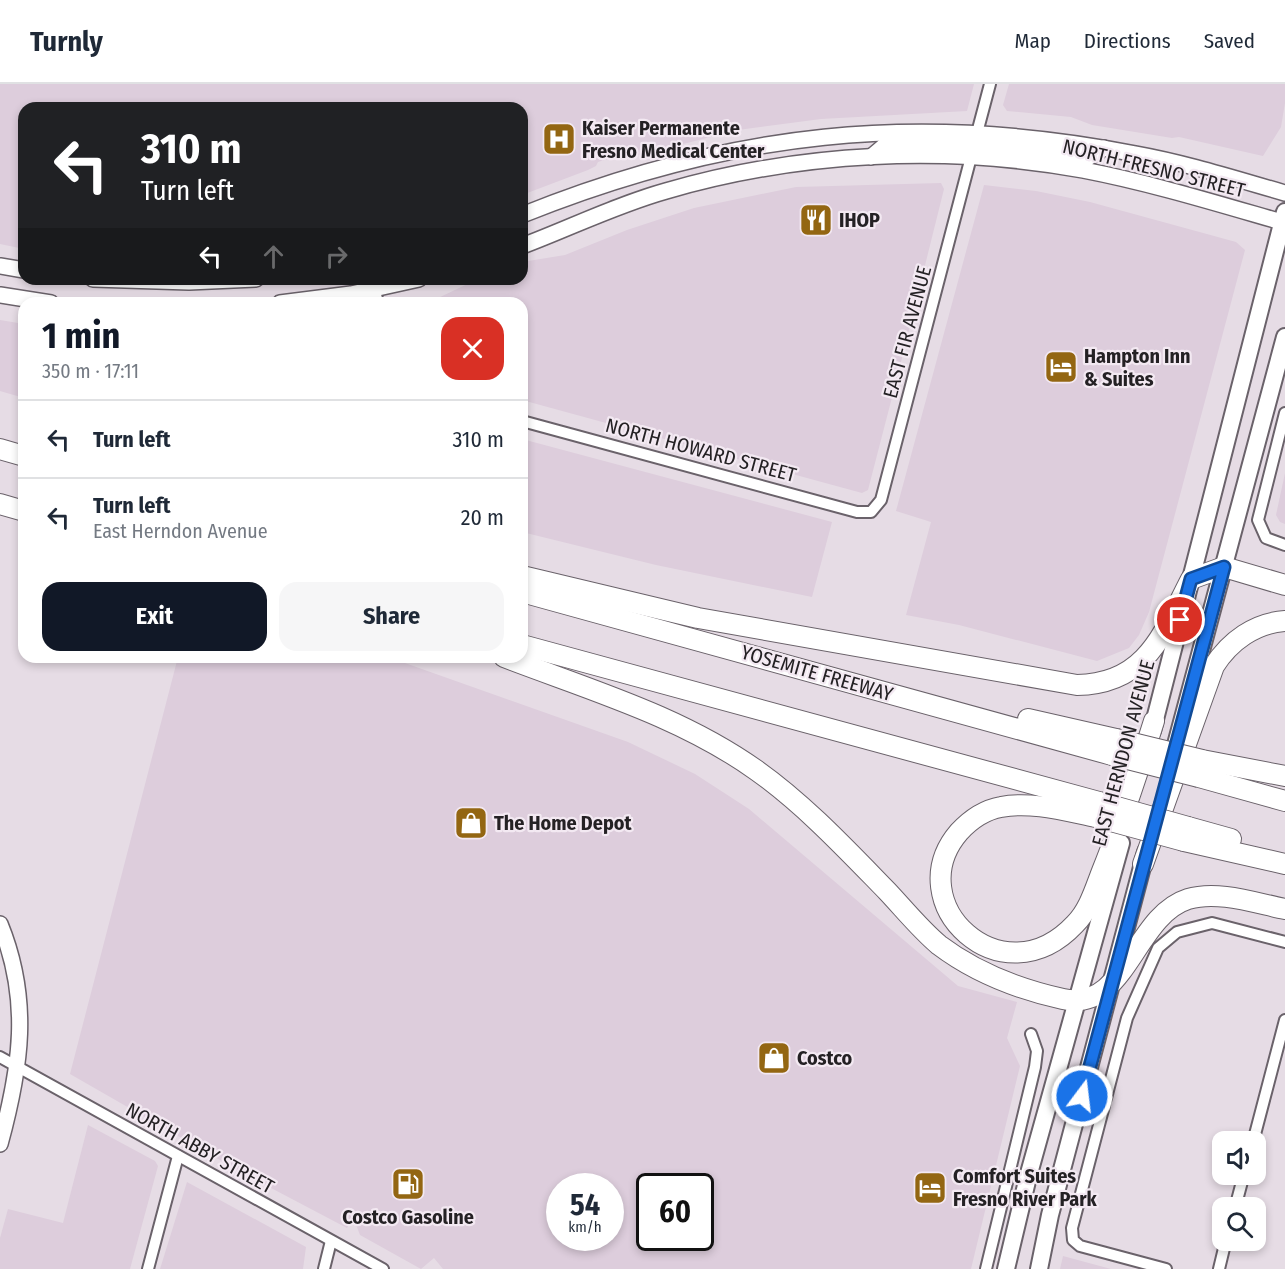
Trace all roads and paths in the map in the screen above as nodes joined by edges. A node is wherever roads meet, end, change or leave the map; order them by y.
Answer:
1 (990, 84) edge
2 (977, 133) junction
3 (1104, 148) junction
4 (871, 157) junction
5 (971, 157) junction
6 (1285, 192) edge
7 (528, 213) edge
8 (1284, 219) edge
9 (528, 244) edge
10 (0, 267) edge
11 (18, 269) edge
12 (396, 285) edge
13 (374, 291) edge
14 (0, 296) edge
15 (327, 297) edge
16 (18, 298) edge
17 (1285, 338) edge
18 (1285, 413) edge
19 (528, 423) edge
20 (0, 449) edge
21 (18, 454) edge
22 (0, 504) edge
23 (18, 509) edge
24 (871, 512) joint
25 (1285, 545) edge
26 (1224, 567) junction
27 (528, 577) edge
28 (1191, 579) junction
29 (1285, 585) edge
30 (528, 594) edge
31 (1285, 621) edge
32 (528, 647) edge
33 (520, 663) edge
34 (1155, 721) junction
35 (1201, 769) junction
36 (1285, 776) edge
37 (1285, 801) edge
38 (1098, 810) junction
39 (1186, 834) junction
40 (1285, 854) edge
41 (1143, 864) junction
42 (1285, 864) edge
43 (1285, 909) edge
44 (0, 924) edge
45 (1285, 942) edge
46 (1112, 983) junction
47 (1078, 999) junction
48 (1285, 1020) edge
49 (1031, 1034) dead end
50 (0, 1057) edge
51 (19, 1067) junction
52 (1256, 1131) edge
53 (0, 1144) edge
54 (178, 1156) junction
55 (332, 1241) junction
56 (1223, 1251) edge
57 (148, 1269) edge
58 (324, 1269) edge
59 (383, 1269) edge
60 (986, 1269) edge
61 (1006, 1269) edge
62 (1039, 1269) edge
63 (1166, 1269) edge
64 (1219, 1269) edge

1 - 2 street
2 - 3 main road, NORTH FRESNO STREET
2 - 4 main road
2 - 7 main road, NORTH FRESNO STREET
3 - 5 main road
3 - 6 main road, NORTH FRESNO STREET
4 - 5 main road, NORTH FRESNO STREET
4 - 9 main road, NORTH FRESNO STREET
5 - 8 main road, NORTH FRESNO STREET
5 - 24 street, EAST FIR AVENUE
8 - 28 main road, EAST HERNDON AVENUE
10 - 11 main road
12 - 13 main road
13 - 15 main road
14 - 16 main road
17 - 26 main road
18 - 25 street
19 - 24 street, NORTH HOWARD STREET
20 - 21 highway
22 - 23 highway
26 - 28 highway
26 - 29 highway
26 - 41 main road
27 - 28 highway
28 - 34 main road, EAST HERNDON AVENUE
30 - 35 highway, YOSEMITE FREEWAY, bridge
31 - 41 highway
32 - 38 highway
33 - 47 highway
34 - 38 highway
34 - 47 main road, EAST HERNDON AVENUE
35 - 36 highway
35 - 37 highway
38 - 39 highway, bridge
39 - 40 highway
39 - 42 highway
41 - 46 main road
43 - 46 highway
44 - 51 main road
45 - 63 street
46 - 47 highway
46 - 62 main road
47 - 61 main road, EAST HERNDON AVENUE
48 - 52 street
49 - 60 street
50 - 51 street, NORTH ABBY STREET
51 - 53 main road
51 - 54 street, NORTH ABBY STREET
54 - 55 street, NORTH ABBY STREET
54 - 57 street
55 - 58 street
55 - 59 street, NORTH ABBY STREET
56 - 64 street

